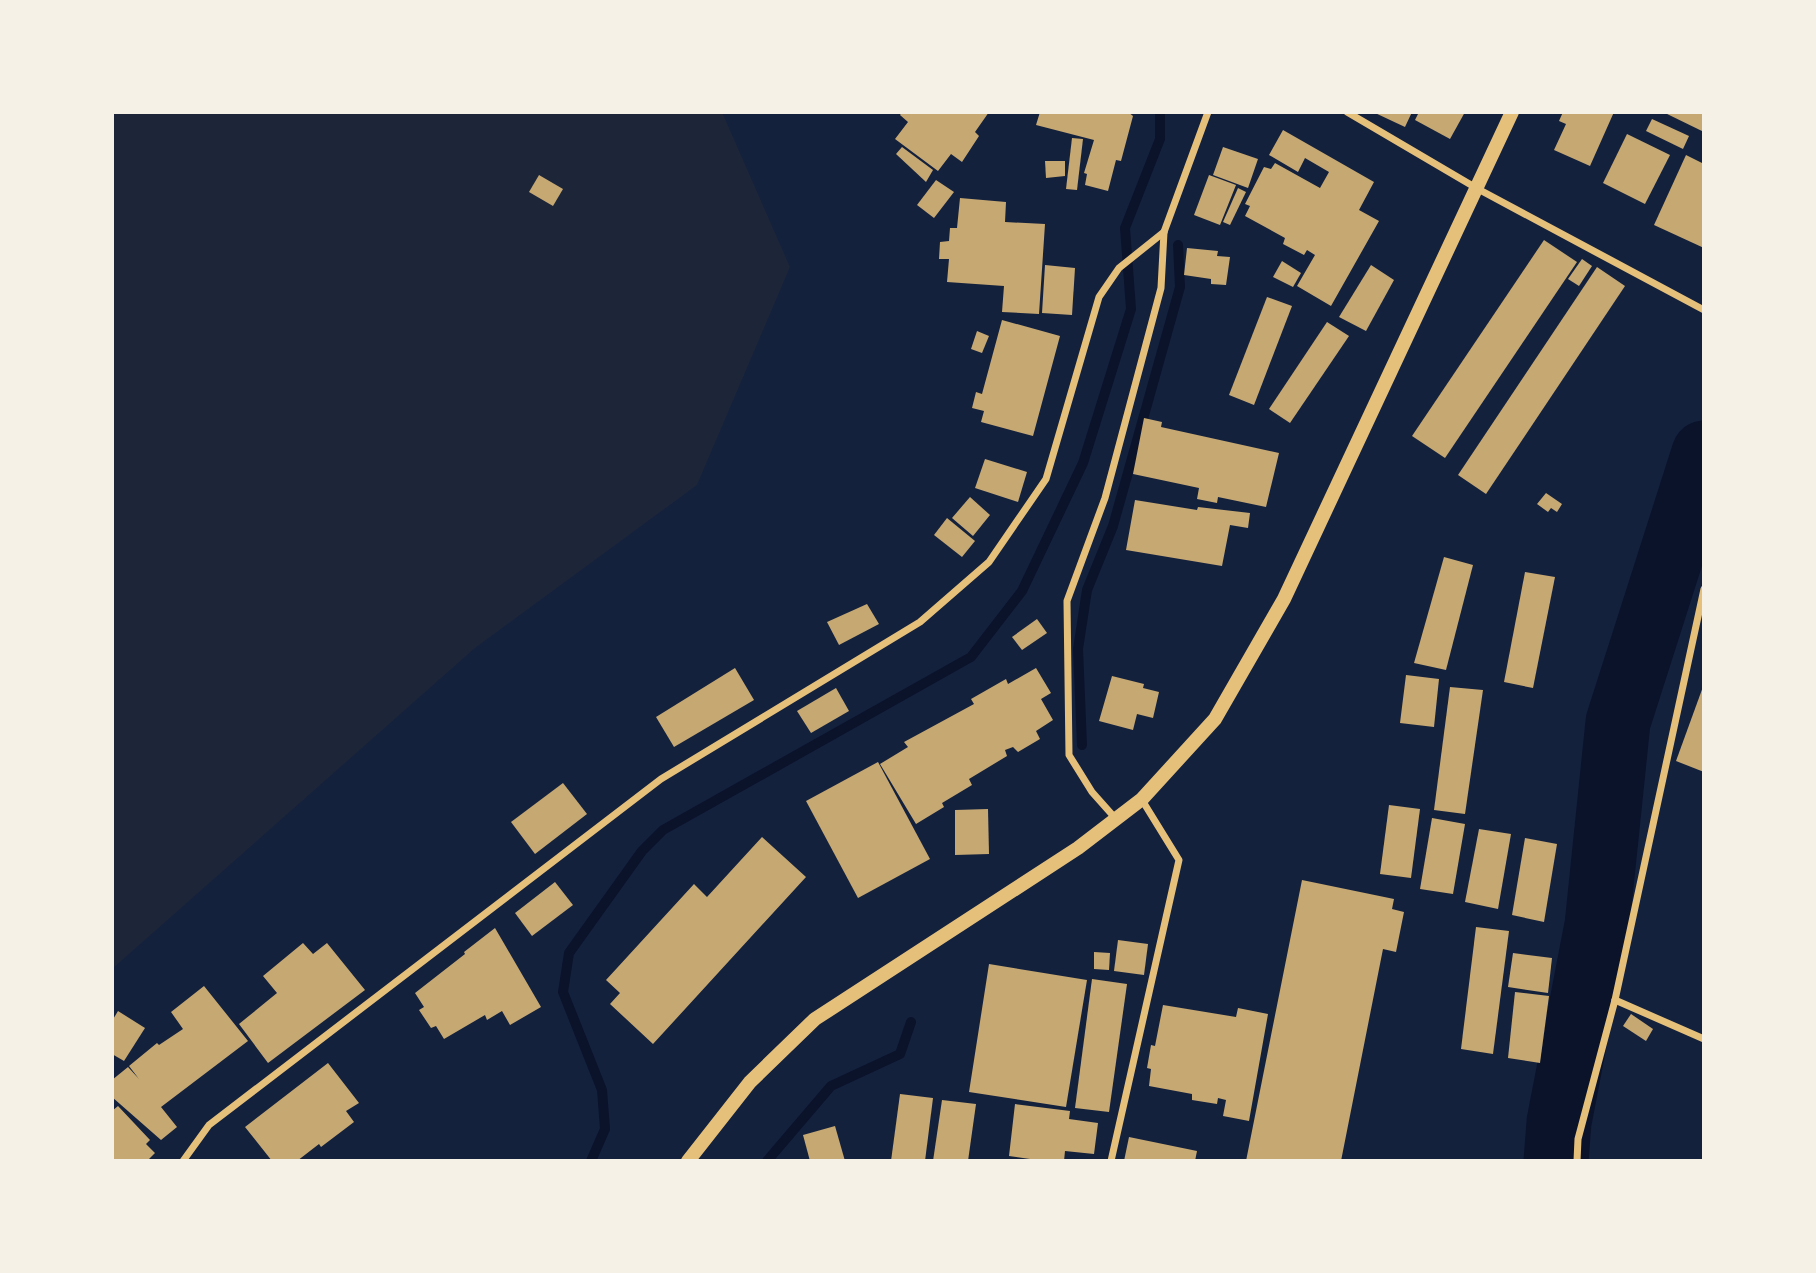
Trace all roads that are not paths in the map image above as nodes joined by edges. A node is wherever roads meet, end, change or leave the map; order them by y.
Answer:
1 (1208, 112) edge
2 (1347, 112) edge
3 (1512, 112) edge
4 (1478, 190) junction
5 (1164, 232) junction
6 (1704, 310) edge
7 (1704, 589) edge
8 (1142, 799) junction
9 (1116, 819) junction
10 (1615, 1000) junction
11 (1704, 1039) edge
12 (183, 1161) edge
13 (688, 1161) edge
14 (1111, 1161) edge
15 (1577, 1161) edge

1 - 5 street
2 - 4 street
3 - 4 main road
4 - 6 street
4 - 8 main road
5 - 9 street
5 - 12 street
7 - 10 street
8 - 9 main road
8 - 14 street
9 - 13 main road
10 - 11 street
10 - 15 street

